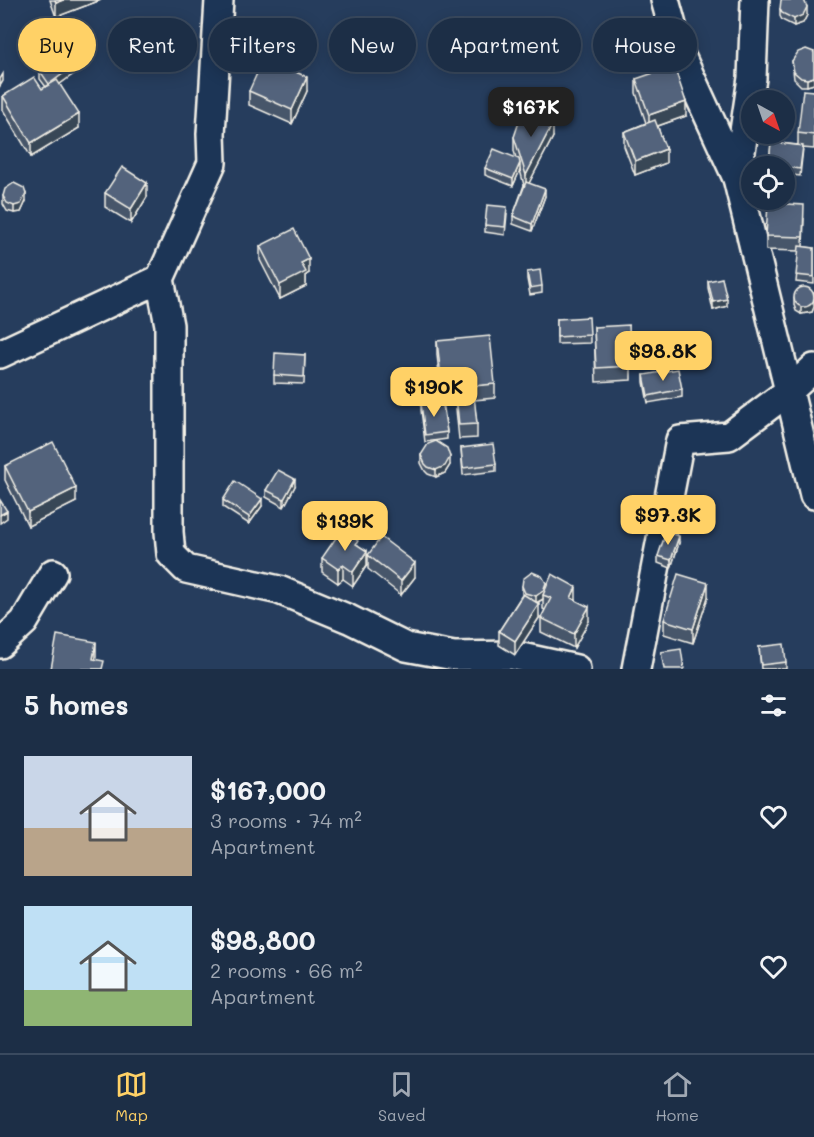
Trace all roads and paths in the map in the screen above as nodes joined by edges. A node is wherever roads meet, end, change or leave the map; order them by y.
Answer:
1 (219, 0) edge
2 (665, 0) edge
3 (755, 0) edge
4 (737, 178) junction
5 (160, 279) junction
6 (0, 354) edge
7 (814, 368) edge
8 (789, 391) junction
9 (814, 495) edge
10 (53, 573) dead end
11 (0, 644) edge
12 (576, 669) edge
13 (636, 669) edge

1 - 5 street
2 - 4 street
3 - 4 street
4 - 8 street
5 - 6 street
5 - 12 street
7 - 8 street
8 - 9 street
8 - 13 street
10 - 11 street

